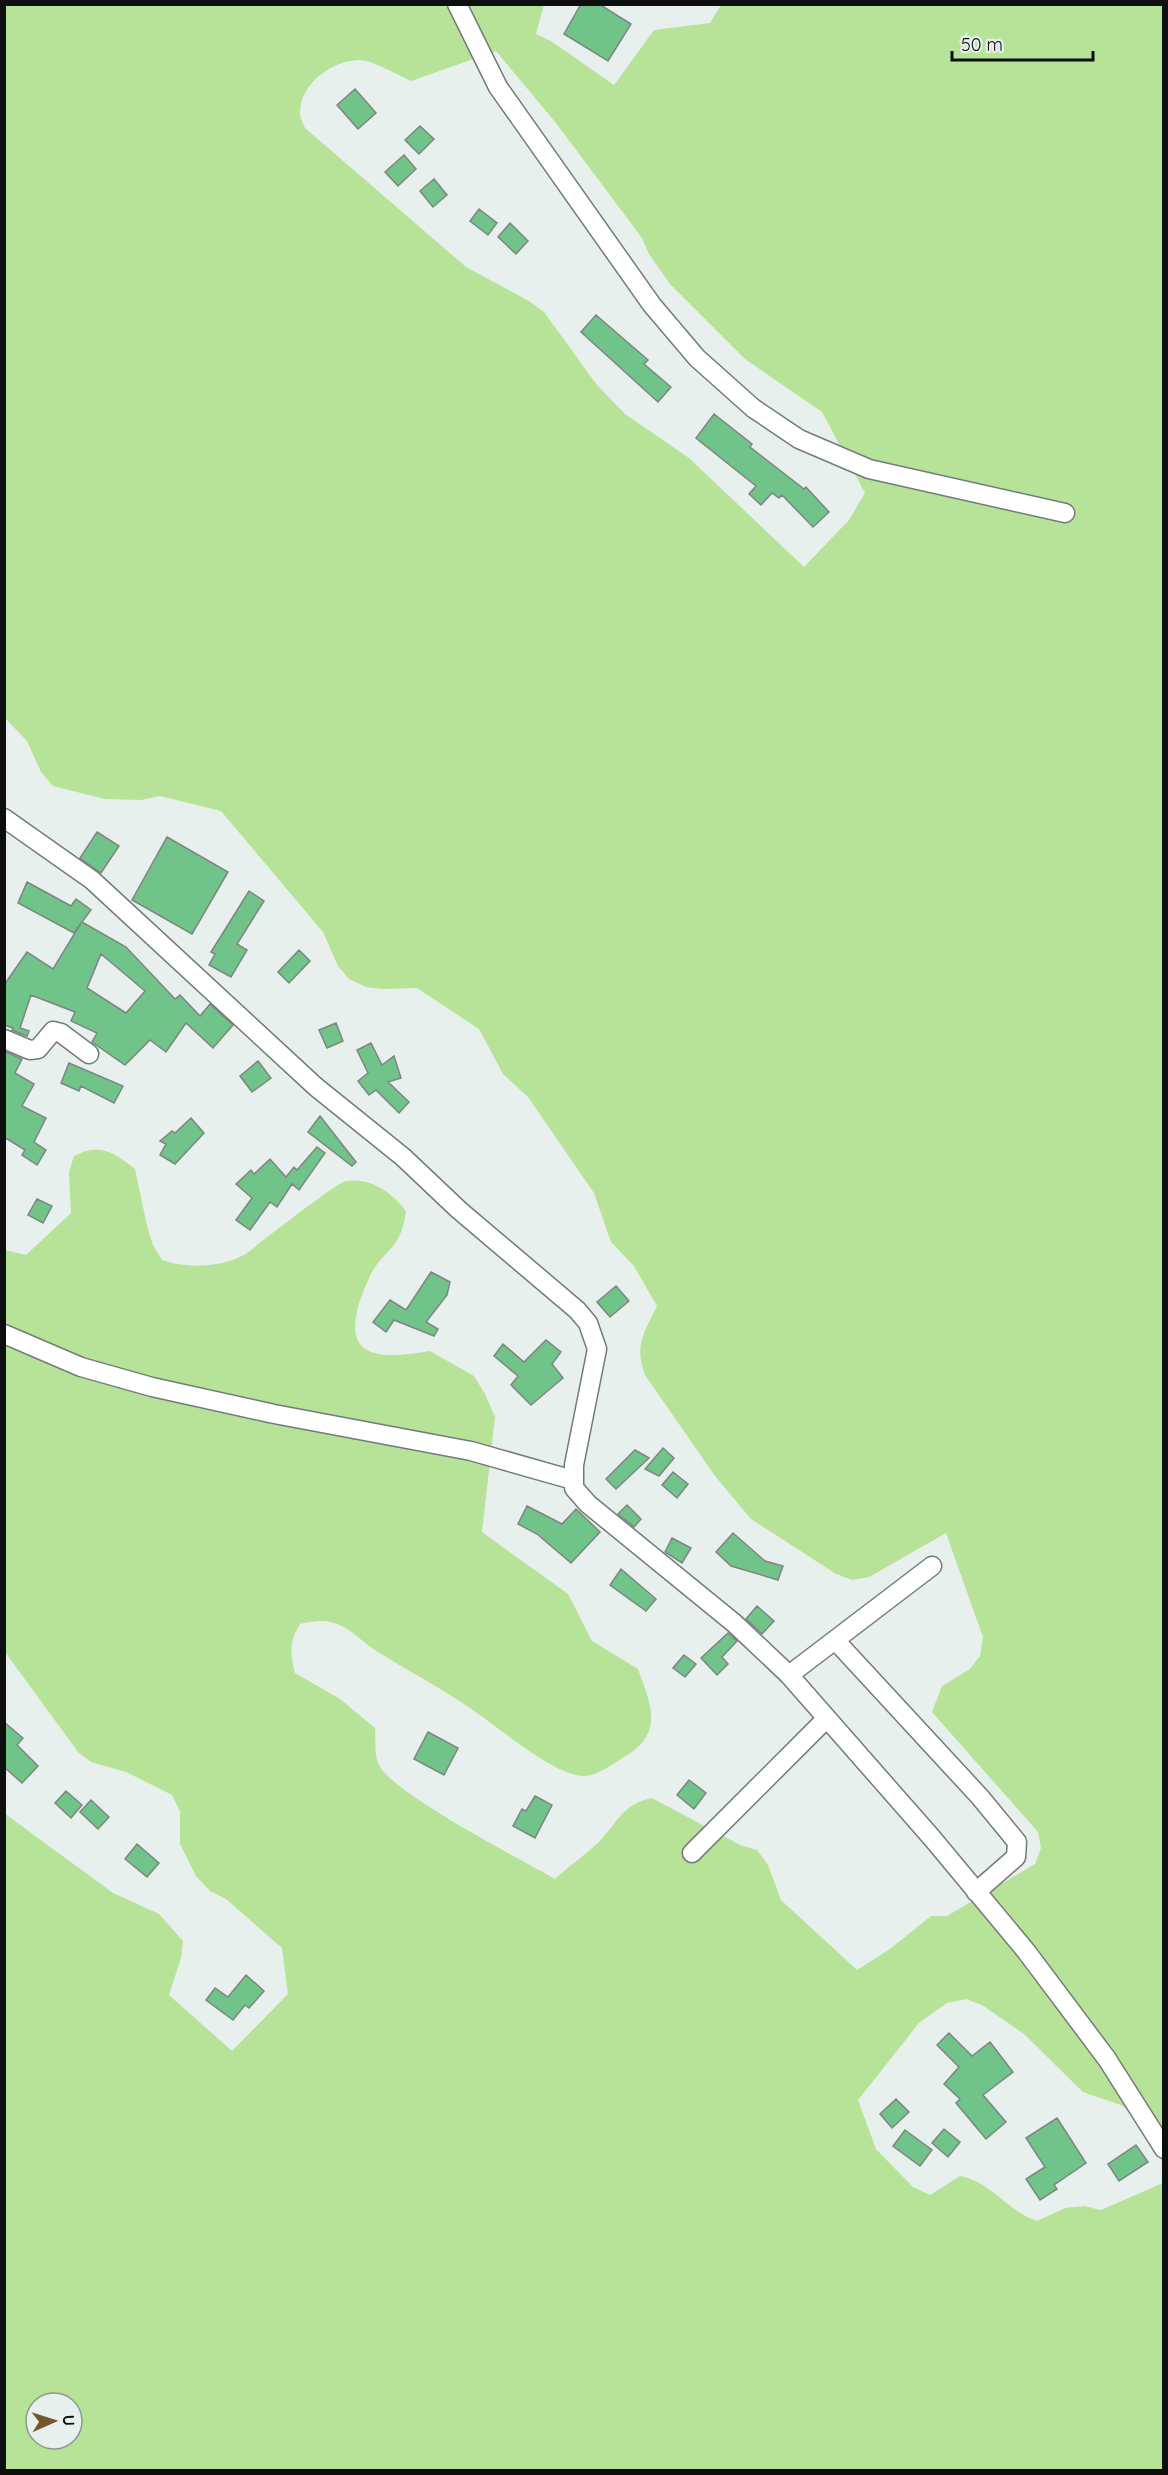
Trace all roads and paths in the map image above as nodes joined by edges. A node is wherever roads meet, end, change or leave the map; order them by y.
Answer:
1 (457, 4) edge
2 (1065, 513) dead end
3 (4, 818) edge
4 (4, 1039) edge
5 (89, 1054) dead end
6 (4, 1334) edge
7 (573, 1480) junction
8 (932, 1566) dead end
9 (835, 1640) junction
10 (789, 1675) junction
11 (826, 1719) junction
12 (692, 1853) dead end
13 (976, 1892) junction
14 (1164, 2149) edge

1 - 2 street
3 - 7 street
4 - 5 street
6 - 7 street
7 - 10 street
8 - 9 street
9 - 10 street
9 - 13 street
10 - 11 street
11 - 12 street
11 - 13 street
13 - 14 street

